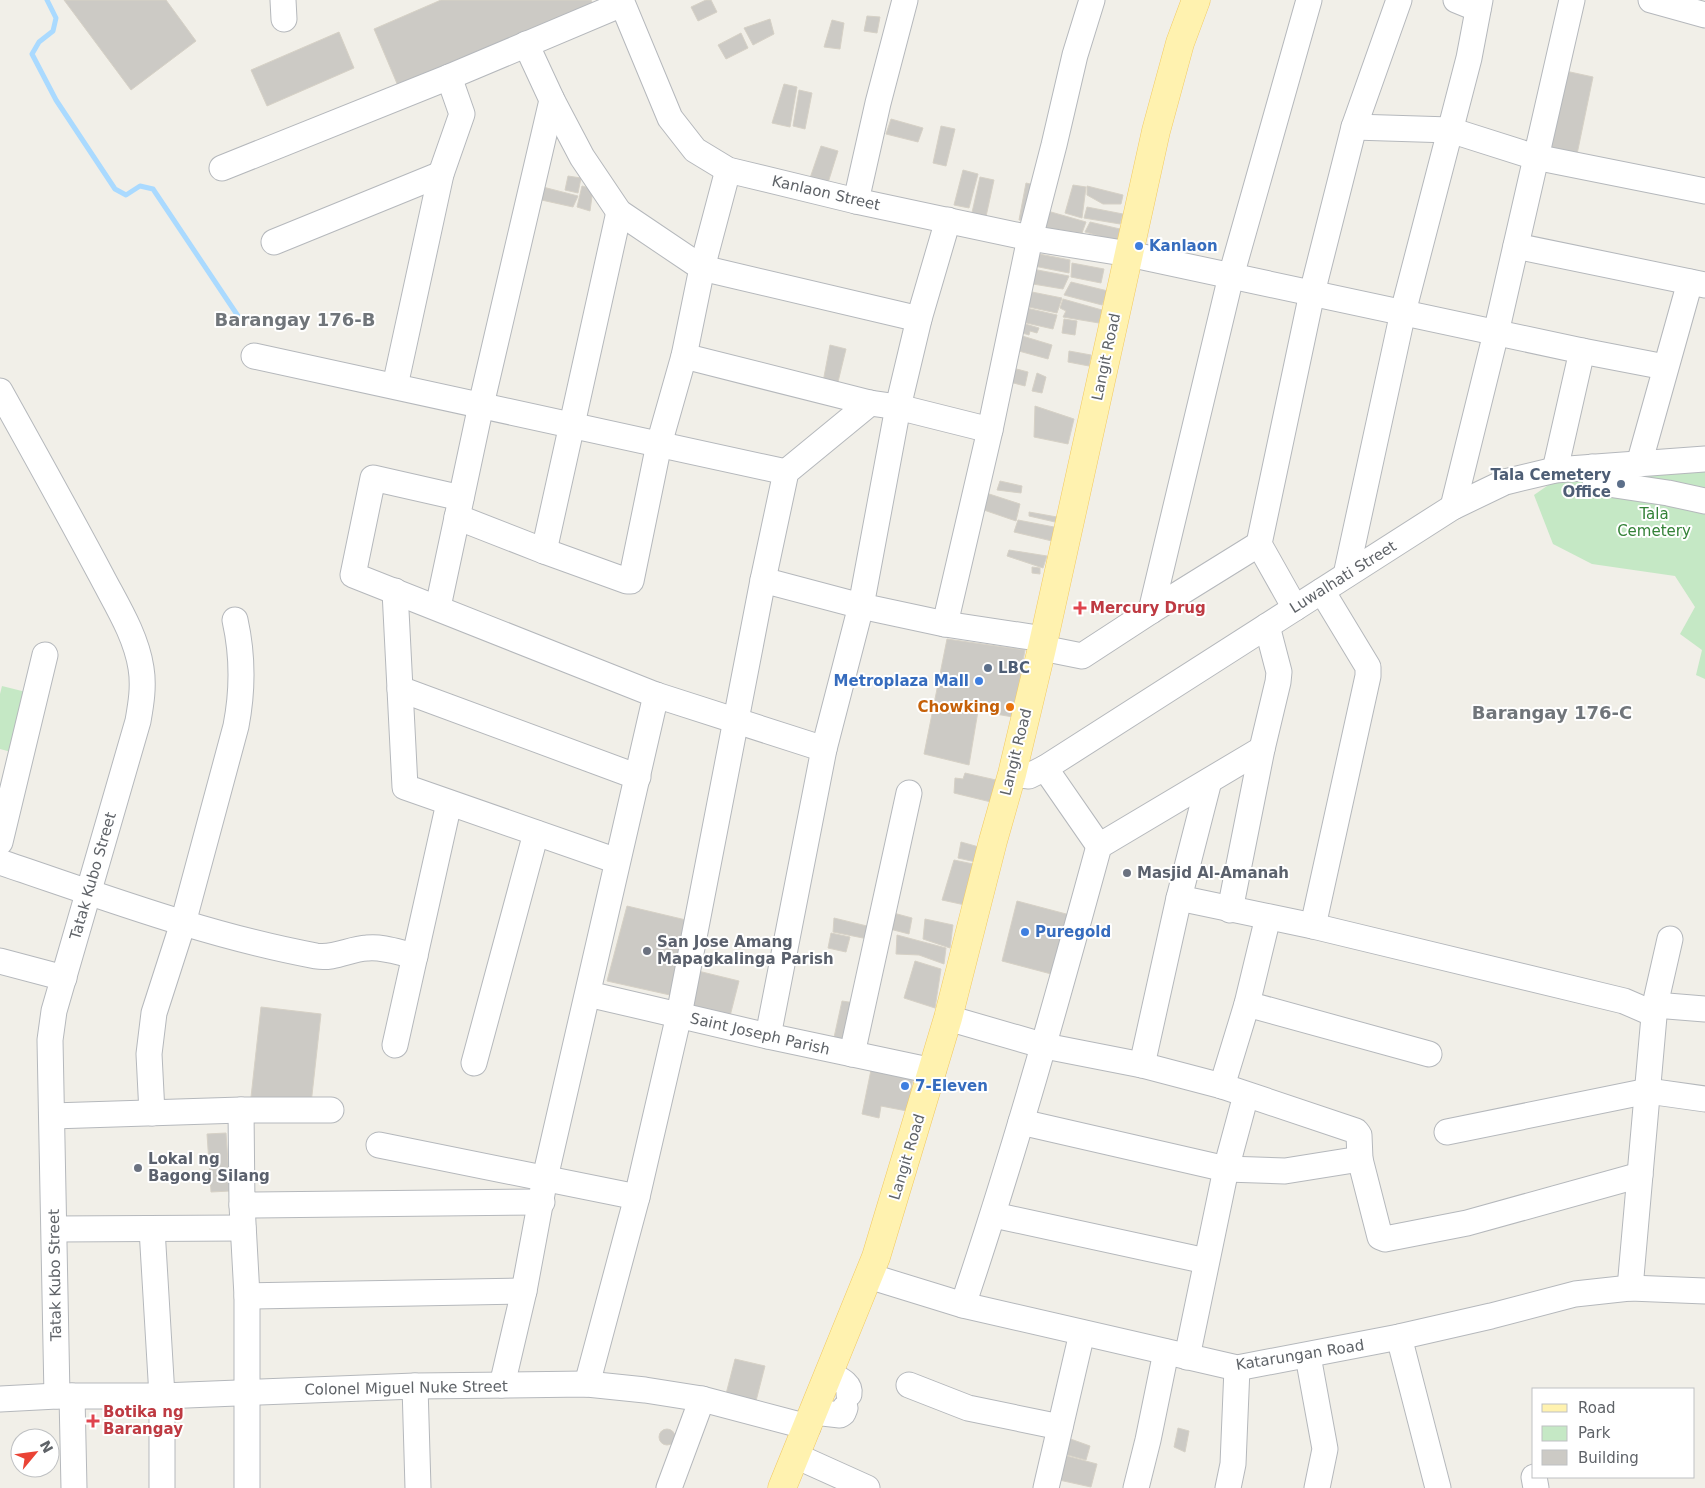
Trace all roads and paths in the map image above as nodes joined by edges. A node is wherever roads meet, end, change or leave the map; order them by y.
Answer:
1 (905, 0) edge
2 (1092, 0) edge
3 (1196, 0) edge
4 (1309, 0) edge
5 (1399, 0) edge
6 (1572, 0) edge
7 (1651, 0) edge
8 (621, 2) edge
9 (1471, 3) edge
10 (1705, 14) edge
11 (526, 44) junction
12 (449, 77) junction
13 (552, 100) junction
14 (1354, 127) junction
15 (1450, 130) junction
16 (1535, 157) junction
17 (222, 168) dead end
18 (728, 170) junction
19 (441, 174) junction
20 (1705, 191) edge
21 (856, 201) junction
22 (619, 212) junction
23 (948, 220) junction
24 (1030, 238) junction
25 (274, 242) dead end
26 (1516, 246) junction
27 (1129, 254) junction
28 (702, 268) junction
29 (1231, 276) junction
30 (1697, 284) edge
31 (1312, 293) junction
32 (1403, 312) junction
33 (919, 319) junction
34 (1496, 333) junction
35 (1582, 351) junction
36 (254, 356) dead end
37 (684, 356) junction
38 (1666, 367) junction
39 (395, 386) junction
40 (0, 391) edge
41 (870, 403) junction
42 (481, 406) junction
43 (898, 407) junction
44 (572, 425) junction
45 (990, 430) junction
46 (659, 444) junction
47 (1705, 459) edge
48 (1639, 464) junction
49 (1592, 467) junction
50 (1555, 470) junction
51 (786, 472) junction
52 (1705, 501) edge
53 (459, 508) junction
54 (1453, 508) junction
55 (1259, 544) junction
56 (544, 551) junction
57 (1346, 575) junction
58 (763, 580) junction
59 (394, 591) junction
60 (1322, 591) junction
61 (860, 606) junction
62 (438, 607) junction
63 (1295, 608) junction
64 (1151, 611) junction
65 (235, 620) dead end
66 (945, 624) junction
67 (1267, 626) junction
68 (1043, 643) junction
69 (45, 655) dead end
70 (400, 689) junction
71 (656, 695) junction
72 (736, 721) junction
73 (824, 749) junction
74 (1262, 749) junction
75 (1045, 768) junction
76 (1012, 774) junction
77 (638, 777) junction
78 (1209, 781) junction
79 (909, 793) dead end
80 (449, 804) junction
81 (536, 833) junction
82 (0, 842) edge
83 (1099, 846) junction
84 (0, 862) edge
85 (617, 862) junction
86 (88, 891) junction
87 (1179, 898) junction
88 (1230, 910) junction
89 (1268, 917) junction
90 (183, 923) junction
91 (1313, 926) junction
92 (1670, 939) dead end
93 (415, 956) junction
94 (0, 961) edge
95 (64, 978) junction
96 (588, 994) junction
97 (1247, 1004) junction
98 (1705, 1009) edge
99 (1655, 1010) junction
100 (679, 1015) junction
101 (948, 1018) junction
102 (768, 1036) junction
103 (395, 1044) dead end
104 (1045, 1046) junction
105 (852, 1054) junction
106 (1429, 1054) dead end
107 (474, 1063) dead end
108 (1142, 1065) junction
109 (932, 1071) junction
110 (1222, 1086) junction
111 (1648, 1091) junction
112 (1246, 1095) junction
113 (1705, 1100) edge
114 (241, 1110) junction
115 (331, 1110) dead end
116 (152, 1113) junction
117 (52, 1116) junction
118 (1021, 1122) junction
119 (1447, 1132) dead end
120 (379, 1145) dead end
121 (1360, 1159) junction
122 (1226, 1170) junction
123 (1640, 1175) junction
124 (544, 1190) junction
125 (638, 1197) junction
126 (994, 1214) junction
127 (242, 1216) junction
128 (55, 1228) junction
129 (152, 1229) junction
130 (1206, 1261) junction
131 (869, 1276) junction
132 (1630, 1288) junction
133 (1705, 1290) edge
134 (524, 1291) junction
135 (247, 1296) junction
136 (963, 1305) junction
137 (1082, 1333) junction
138 (1399, 1337) junction
139 (1177, 1355) junction
140 (1308, 1356) junction
141 (1237, 1368) junction
142 (830, 1374) junction
143 (587, 1384) junction
144 (502, 1385) junction
145 (909, 1385) dead end
146 (415, 1386) junction
147 (247, 1392) junction
148 (65, 1396) junction
149 (162, 1396) junction
150 (702, 1399) junction
151 (0, 1400) edge
152 (811, 1419) junction
153 (1060, 1427) junction
154 (796, 1456) junction
155 (74, 1488) edge
156 (162, 1488) edge
157 (247, 1488) edge
158 (418, 1488) edge
159 (669, 1488) edge
160 (782, 1488) edge
161 (867, 1488) edge
162 (1046, 1488) edge
163 (1136, 1488) edge
164 (1228, 1488) edge
165 (1317, 1488) edge
166 (1438, 1488) edge

1 - 21 street
2 - 24 street
3 - 27 main road, Langit Road
4 - 29 street
5 - 14 street
6 - 16 street
7 - 10 street
8 - 11 street
8 - 18 street, Kanlaon Street
9 - 15 street
11 - 12 street
11 - 13 street
12 - 17 street
12 - 19 street
13 - 22 street
13 - 42 street
14 - 15 street
14 - 31 street
15 - 16 street
15 - 32 street
16 - 20 street
16 - 26 street
18 - 21 street, Kanlaon Street
18 - 28 street
19 - 25 street
19 - 39 street
21 - 23 street, Kanlaon Street
22 - 28 street
22 - 44 street
23 - 24 street, Kanlaon Street
23 - 33 street
24 - 27 street, Kanlaon Street
24 - 45 street
26 - 30 street
26 - 34 street
27 - 29 street, Kanlaon Street
27 - 68 main road, Langit Road
28 - 33 street
28 - 37 street
29 - 31 street, Kanlaon Street
29 - 64 street
30 - 38 street
31 - 32 street, Kanlaon Street
31 - 55 street
32 - 34 street, Kanlaon Street
32 - 57 street
33 - 43 street
34 - 35 street, Kanlaon Street
34 - 54 street
35 - 38 street, Kanlaon Street
35 - 50 street
36 - 39 street
37 - 41 street
37 - 46 street
38 - 48 street
39 - 42 street
40 - 86 street, Tatak Kubo Street
41 - 43 street
41 - 51 street
42 - 44 street
42 - 53 street
43 - 45 street
43 - 61 street
44 - 46 street
44 - 56 street
45 - 66 street
46 - 51 street
46 - 56 street
47 - 48 street, Luwalhati Street
48 - 49 street, Luwalhati Street
49 - 50 street, Luwalhati Street
49 - 52 street
50 - 54 street, Luwalhati Street
51 - 58 street
53 - 56 street
53 - 59 street
53 - 62 street
54 - 57 street, Luwalhati Street
55 - 63 street
55 - 64 street
57 - 60 street, Luwalhati Street
58 - 61 street
58 - 72 street
59 - 62 street
59 - 70 street
60 - 63 street, Luwalhati Street
60 - 91 street
61 - 66 street
61 - 73 street
62 - 71 street
63 - 67 street, Luwalhati Street
64 - 68 street
65 - 90 street
66 - 68 street
67 - 74 street
67 - 75 street, Luwalhati Street
68 - 76 main road, Langit Road
69 - 82 street
70 - 77 street
70 - 80 street
71 - 72 street
71 - 77 street
72 - 73 street
72 - 100 street
73 - 102 street
74 - 78 street
74 - 88 street
75 - 76 street, Luwalhati Street
75 - 83 street
76 - 101 main road, Langit Road
77 - 85 street
78 - 83 street
78 - 87 street
79 - 105 street
80 - 81 street
80 - 93 street
81 - 85 street
81 - 107 street
83 - 104 street
84 - 86 street
85 - 96 street
86 - 90 street
86 - 95 street, Tatak Kubo Street
87 - 88 street
87 - 108 street
88 - 89 street
89 - 91 street
89 - 97 street
90 - 93 street
90 - 116 street
91 - 99 street
92 - 99 street
93 - 103 street
94 - 95 street
95 - 117 street, Tatak Kubo Street
96 - 100 street, Saint Joseph Parish
96 - 124 street
97 - 106 street
97 - 110 street
98 - 99 street
99 - 111 street
100 - 102 street, Saint Joseph Parish
100 - 125 street
101 - 104 street
101 - 109 main road, Langit Road
102 - 105 street, Saint Joseph Parish
104 - 108 street
104 - 118 street
105 - 109 street, Saint Joseph Parish
108 - 110 street
109 - 131 main road, Langit Road
110 - 112 street
111 - 113 street
111 - 119 street
111 - 123 street
112 - 121 street
112 - 122 street
114 - 115 street
114 - 116 street
114 - 127 street
116 - 117 street
117 - 128 street, Tatak Kubo Street
118 - 122 street
118 - 126 street
120 - 124 street
121 - 122 street
121 - 123 street
122 - 130 street
123 - 132 street
124 - 125 street
124 - 127 street
124 - 134 street
125 - 143 street
126 - 130 street
126 - 136 street
127 - 129 street
127 - 135 street
128 - 129 street
128 - 148 street, Tatak Kubo Street
129 - 149 street
130 - 139 street
131 - 136 street, Katarungan Road
131 - 142 main road, Langit Road
132 - 133 street, Katarungan Road
132 - 138 street, Katarungan Road
134 - 135 street
134 - 144 street
135 - 147 street
136 - 137 street, Katarungan Road
137 - 139 street, Katarungan Road
137 - 153 street
138 - 140 street, Katarungan Road
138 - 166 street
139 - 141 street, Katarungan Road
139 - 163 street
140 - 141 street, Katarungan Road
140 - 165 street
141 - 164 street
142 - 152 main road, Langit Road
142 - 152 street, Colonel Miguel Nuke Street
143 - 144 street, Colonel Miguel Nuke Street
143 - 150 street, Colonel Miguel Nuke Street
144 - 146 street, Colonel Miguel Nuke Street
145 - 153 street
146 - 147 street, Colonel Miguel Nuke Street
146 - 158 street
147 - 149 street, Colonel Miguel Nuke Street
147 - 157 street
148 - 149 street, Colonel Miguel Nuke Street
148 - 151 street, Colonel Miguel Nuke Street
148 - 155 street, Tatak Kubo Street
149 - 156 street
150 - 152 street, Colonel Miguel Nuke Street
150 - 159 street
152 - 154 main road, Langit Road
153 - 162 street
154 - 160 main road, Langit Road
154 - 161 street

